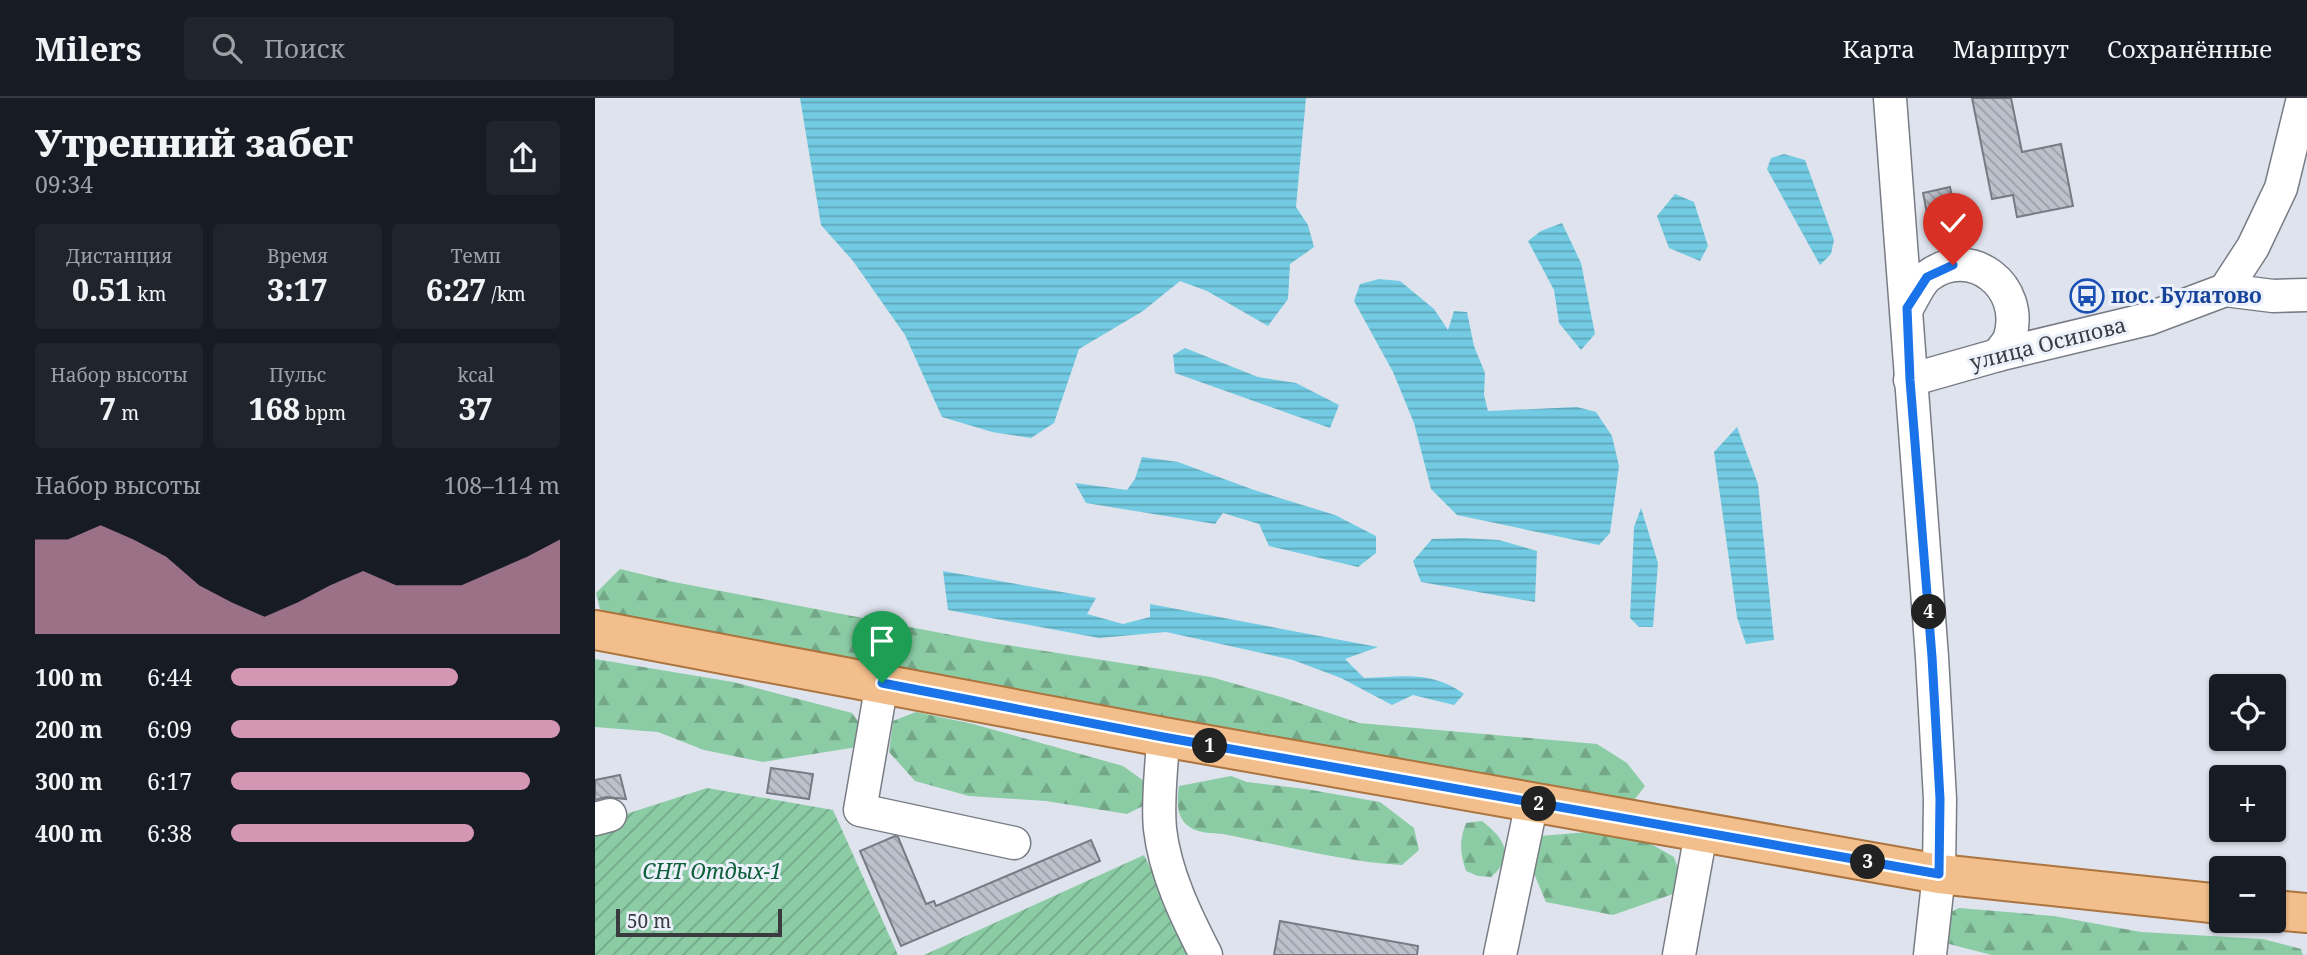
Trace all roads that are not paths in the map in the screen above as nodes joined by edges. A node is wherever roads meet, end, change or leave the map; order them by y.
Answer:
1 (1890, 98) edge
2 (2304, 98) edge
3 (2225, 290) junction
4 (2307, 295) edge
5 (1907, 308) junction
6 (1998, 355) junction
7 (1910, 380) junction
8 (595, 630) edge
9 (882, 683) junction
10 (1163, 737) junction
11 (1532, 803) junction
12 (1701, 833) junction
13 (1014, 843) dead end
14 (1939, 874) junction
15 (2209, 903) edge
16 (2286, 911) edge
17 (2307, 913) edge
18 (1939, 953) edge
19 (1206, 955) edge
20 (1500, 955) edge
21 (1679, 955) edge

1 - 5 street
2 - 3 street
3 - 4 street, улица Осипова
3 - 6 street, улица Осипова
5 - 6 street
5 - 7 street
6 - 7 street, улица Осипова
7 - 14 street
8 - 9 main road
9 - 10 main road
9 - 13 street
10 - 11 main road
10 - 19 street
11 - 12 main road
11 - 20 street
12 - 14 main road
12 - 21 street
14 - 15 main road
14 - 18 street
16 - 17 main road

